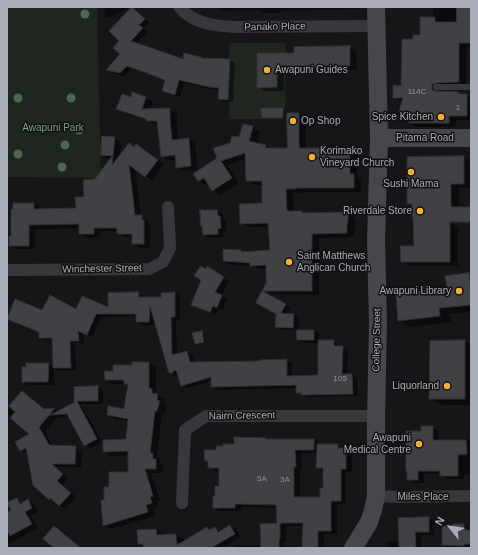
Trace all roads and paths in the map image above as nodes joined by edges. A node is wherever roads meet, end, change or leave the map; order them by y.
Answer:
1 (179, 7) edge
2 (376, 7) edge
3 (376, 26) junction
4 (436, 87) dead end
5 (471, 87) edge
6 (378, 138) junction
7 (471, 138) edge
8 (168, 207) dead end
9 (7, 270) edge
10 (376, 416) junction
11 (376, 496) junction
12 (471, 496) edge
13 (182, 503) dead end
14 (352, 548) edge

1 - 3 street, Panako Place
2 - 3 main road, College Street
3 - 6 main road, College Street
4 - 5 lane
6 - 7 main road, Pitama Road
6 - 10 main road, College Street
8 - 9 street, Winchester Street
10 - 11 main road, College Street
10 - 13 street, Nairn Crescent
11 - 12 street, Miles Place
11 - 14 main road, College Street

